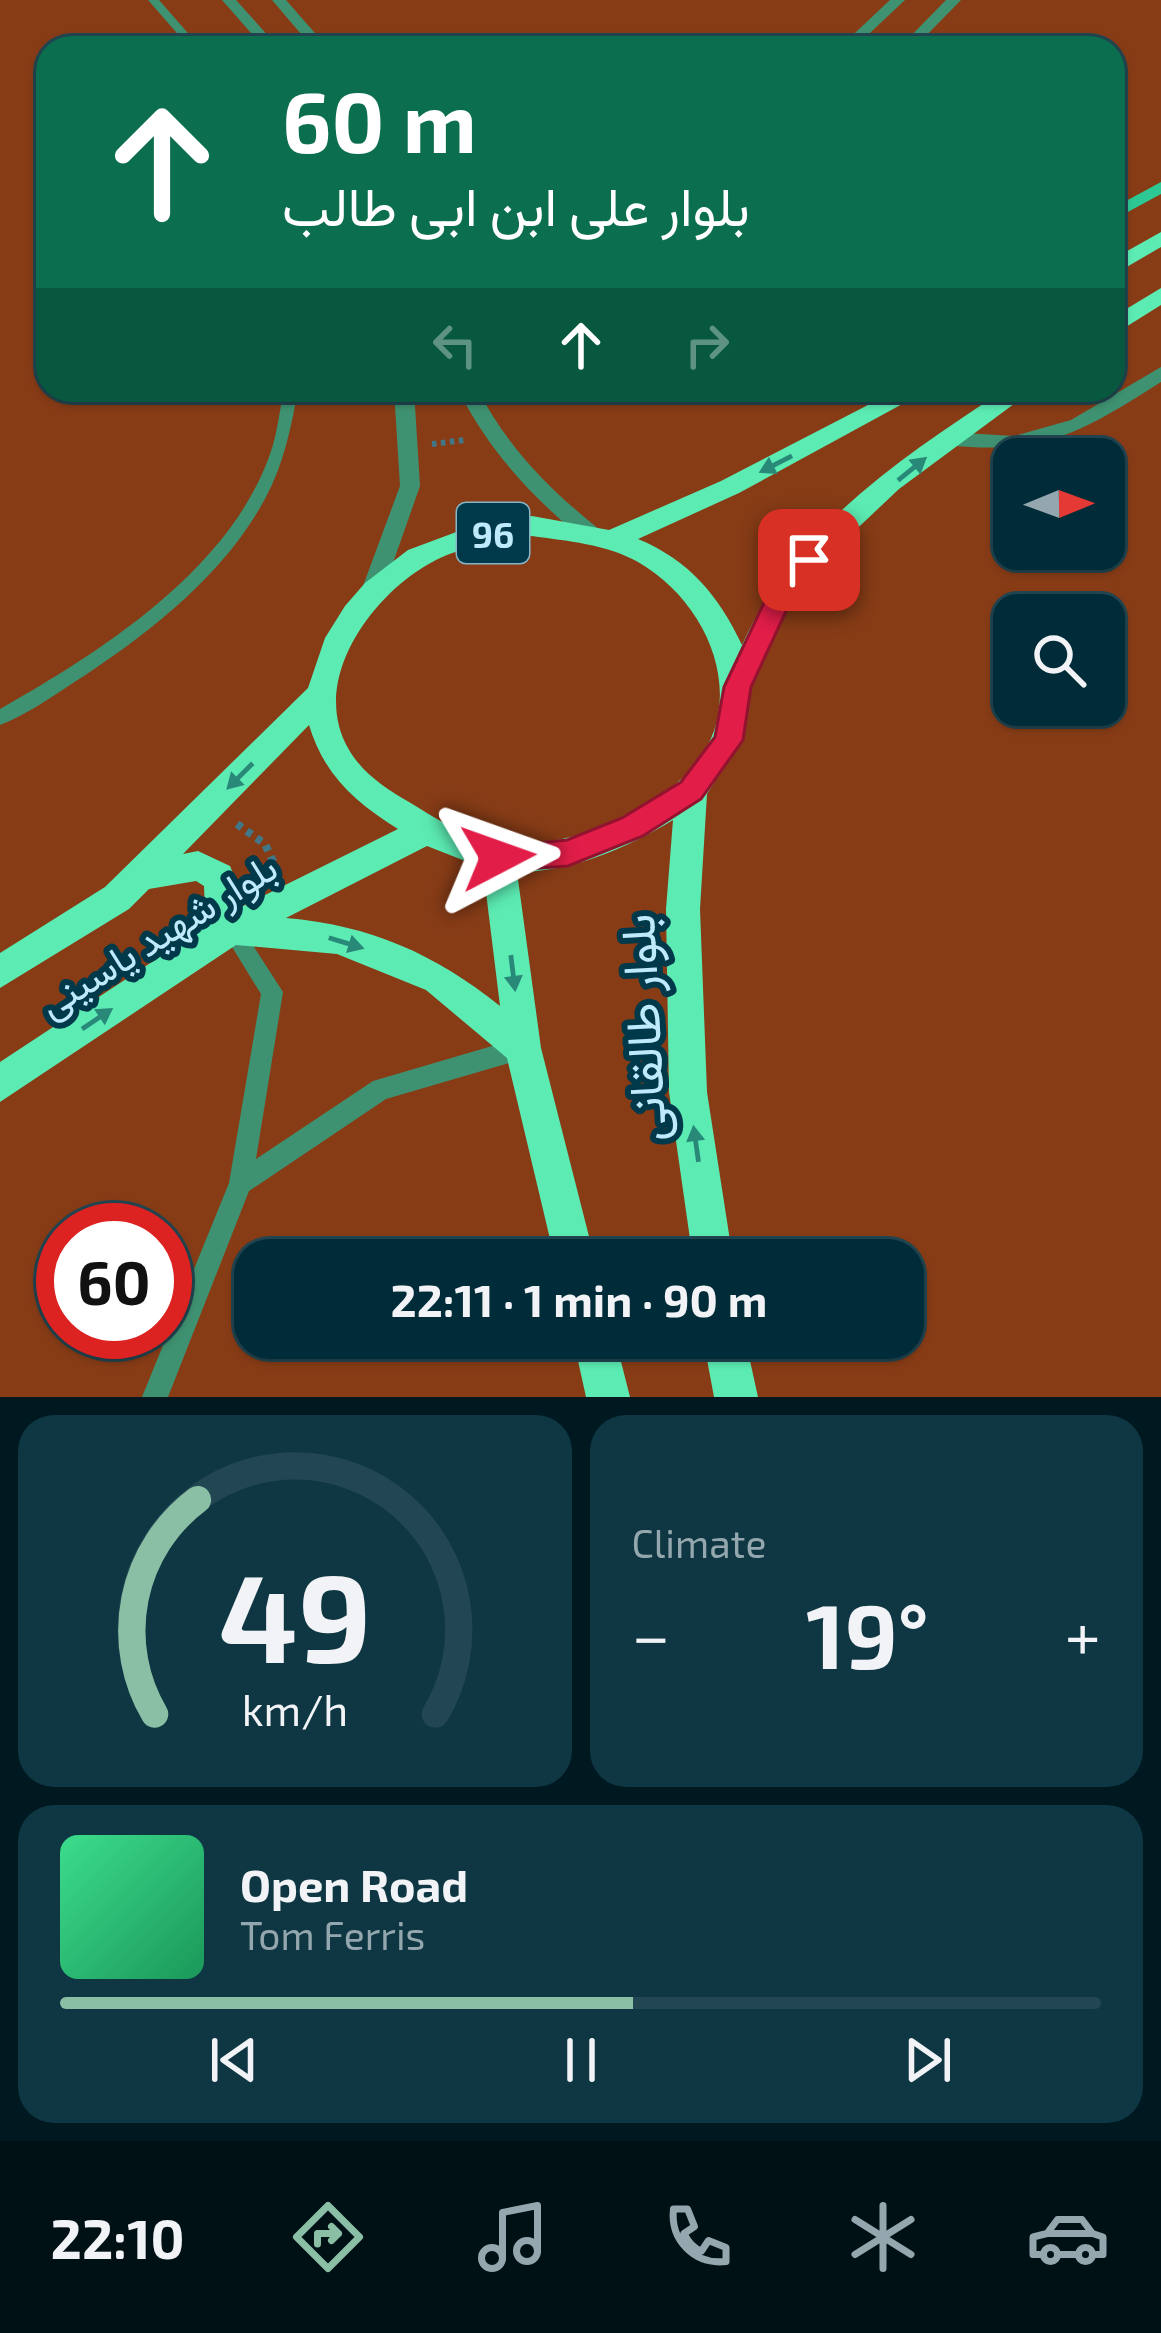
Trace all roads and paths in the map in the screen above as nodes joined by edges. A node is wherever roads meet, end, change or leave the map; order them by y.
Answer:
1 (153, 0) edge
2 (229, 0) edge
3 (279, 0) edge
4 (898, 0) edge
5 (954, 0) edge
6 (185, 36) edge
7 (261, 36) edge
8 (310, 36) edge
9 (859, 36) edge
10 (918, 36) edge
11 (1161, 187) edge
12 (1125, 208) edge
13 (1161, 238) edge
14 (1125, 260) edge
15 (1161, 295) edge
16 (1125, 320) edge
17 (1161, 373) edge
18 (1125, 395) edge
19 (290, 402) edge
20 (405, 402) edge
21 (474, 402) edge
22 (892, 402) edge
23 (1003, 402) edge
24 (1114, 402) edge
25 (490, 438) junction
26 (947, 440) junction
27 (408, 447) junction
28 (601, 538) junction
29 (371, 594) junction
30 (737, 687) junction
31 (322, 693) junction
32 (0, 718) edge
33 (691, 791) junction
34 (212, 805) junction
35 (427, 830) junction
36 (498, 857) junction
37 (142, 875) junction
38 (291, 898) junction
39 (219, 936) junction
40 (0, 972) edge
41 (523, 1048) junction
42 (0, 1084) edge
43 (241, 1183) junction
44 (569, 1239) edge
45 (710, 1239) edge
46 (598, 1359) edge
47 (155, 1397) edge
48 (608, 1397) edge

1 - 6 lane
2 - 7 street
3 - 8 street
4 - 9 street
5 - 10 street
11 - 12 main road
13 - 14 main road
15 - 16 main road
17 - 18 street
19 - 32 lane
20 - 27 street
21 - 25 street
22 -> 28 main road
23 - 26 main road, 96
24 - 26 street
25 - 27 path
25 - 28 street
30 -> 26 main road, 96
27 - 29 street
28 - 29 main road, 96
28 - 30 main road, 96
29 - 31 main road, 96
30 - 33 main road, 96
31 -> 34 main road, بلوار شهید یاسینی
31 - 35 main road, 96
33 - 36 main road, 96
45 -> 33 main road, بلوار طالقانی
34 - 37 main road, بلوار شهید یاسینی
34 - 38 path
35 - 36 main road, 96
35 - 38 main road, بلوار شهید یاسینی
36 -> 41 main road
37 - 39 main road
37 - 40 main road, بلوار شهید یاسینی
38 - 39 main road, بلوار شهید یاسینی
39 -> 41 main road
42 -> 39 main road, بلوار شهید یاسینی
39 - 43 lane
41 - 43 lane
41 - 44 main road
43 - 47 lane
46 - 48 main road

